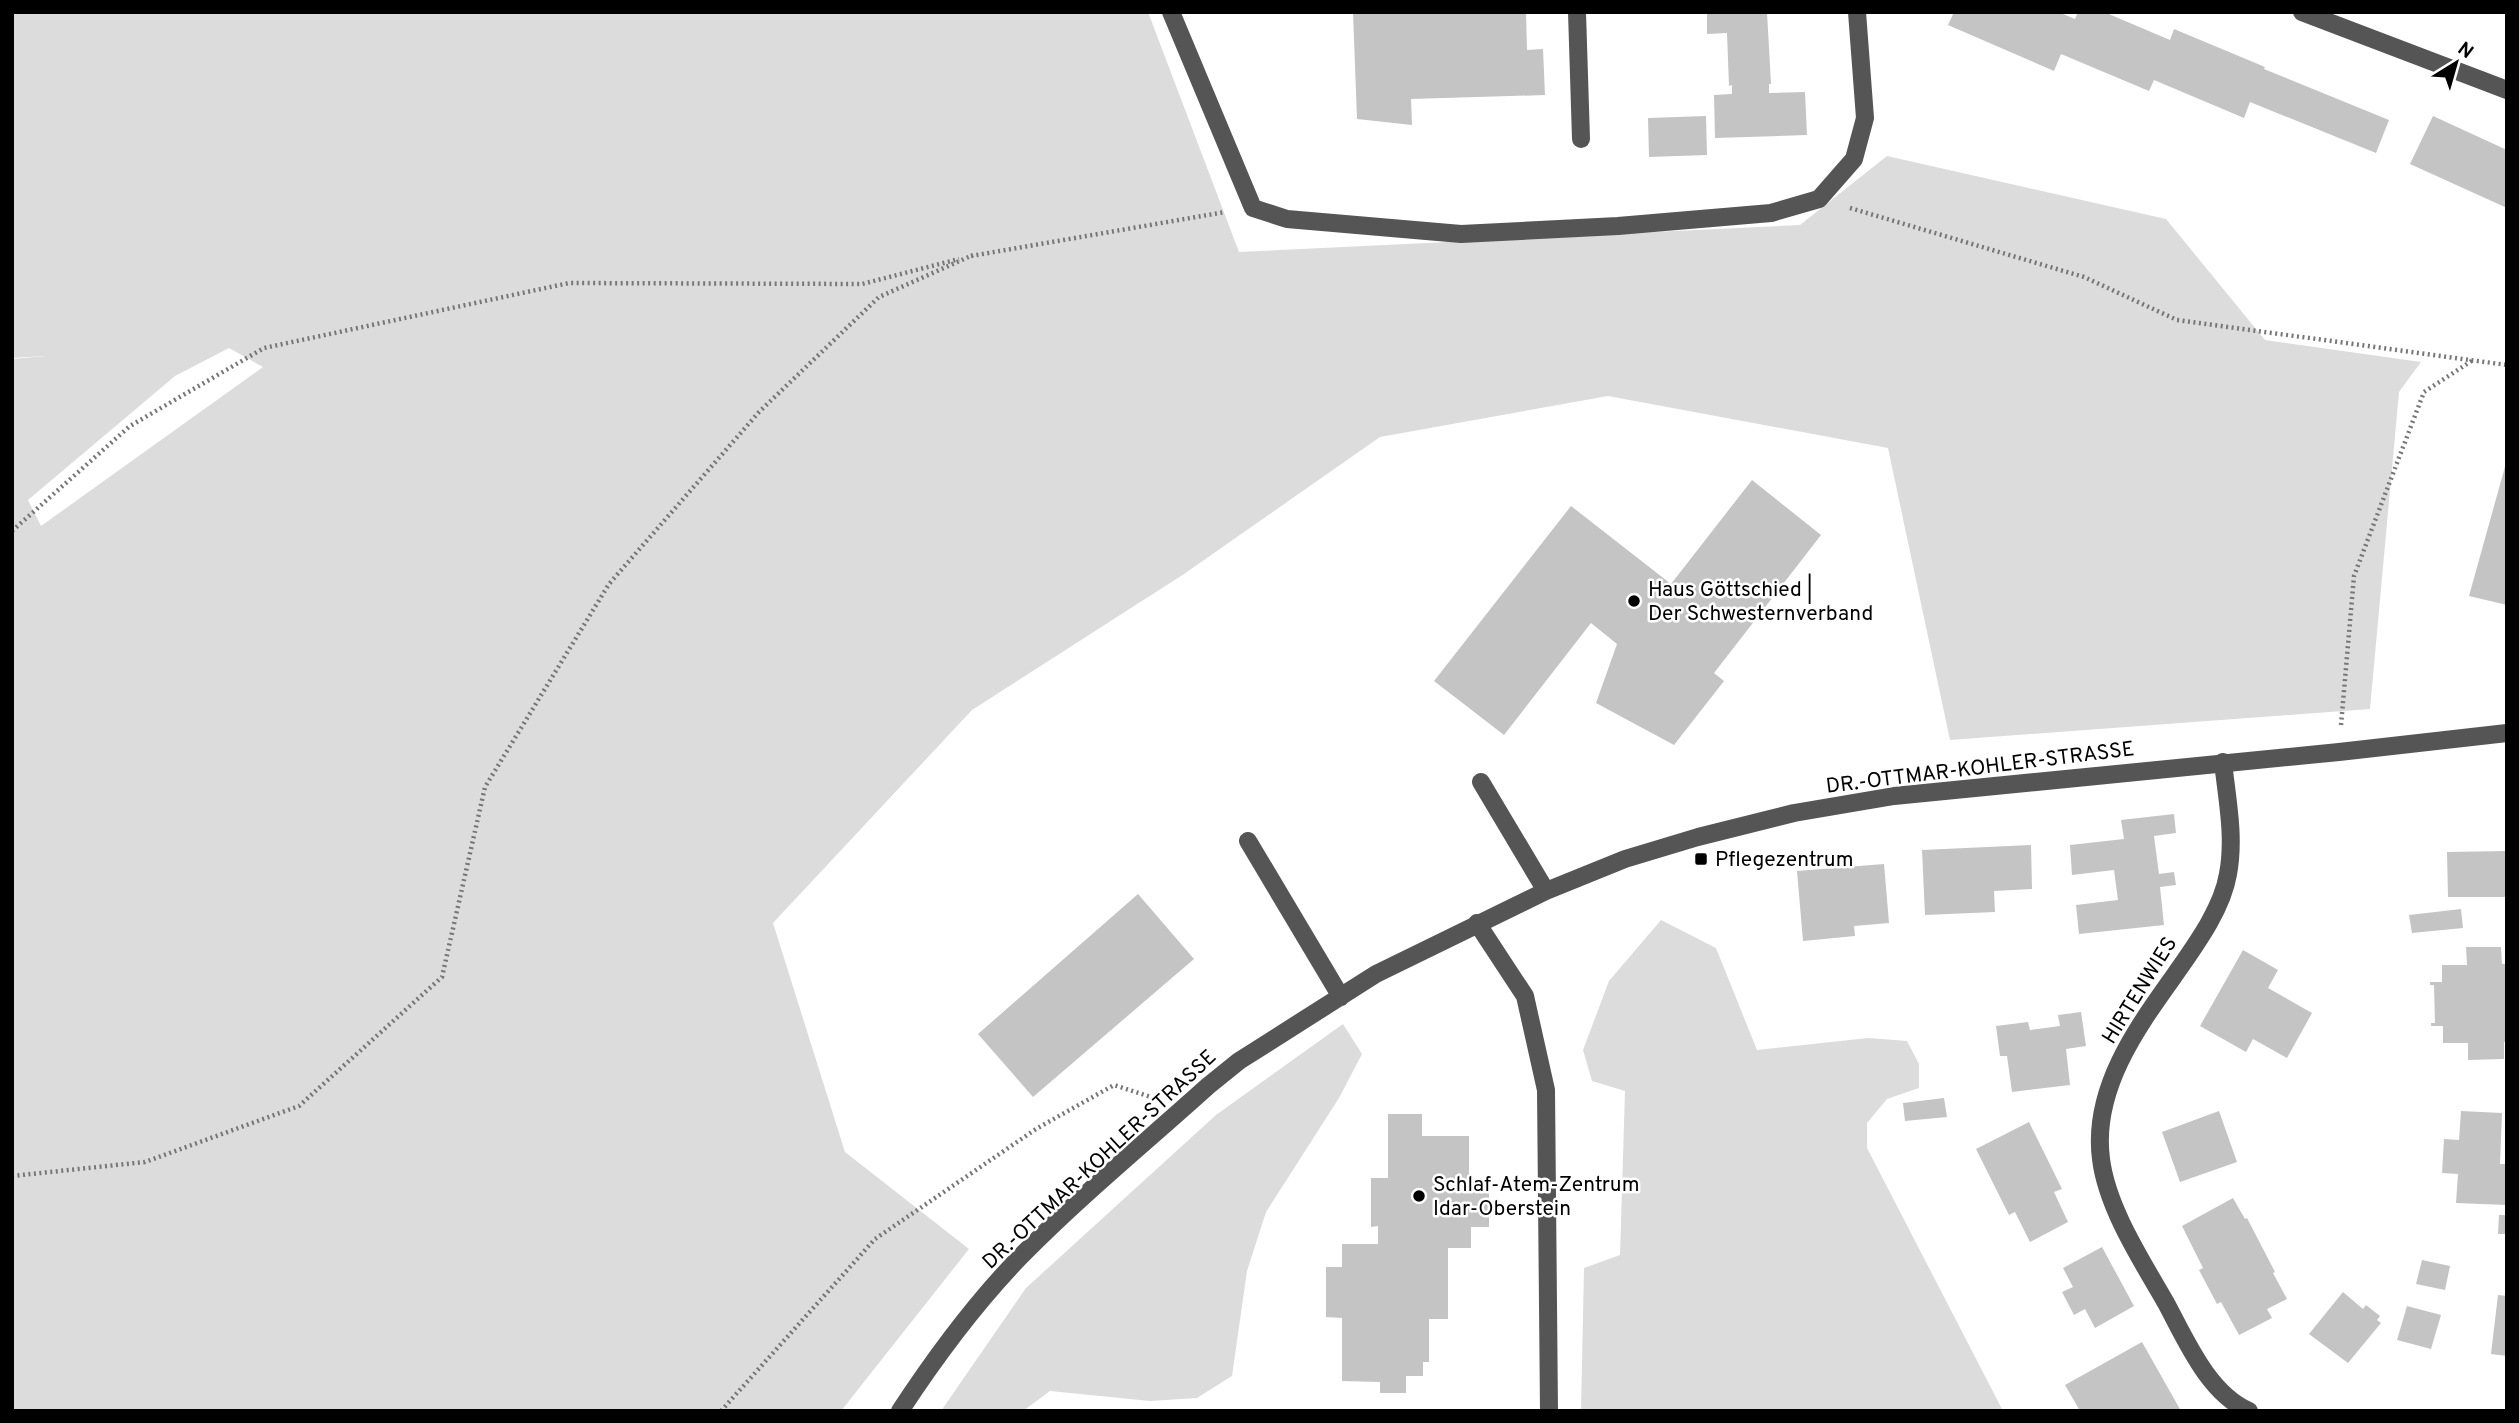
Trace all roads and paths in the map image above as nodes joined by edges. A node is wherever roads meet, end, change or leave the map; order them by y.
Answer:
1 (1171, 12) edge
2 (1577, 12) edge
3 (1857, 12) edge
4 (2302, 12) edge
5 (2507, 90) edge
6 (1581, 139) dead end
7 (1819, 199) junction
8 (1252, 208) junction
9 (973, 255) junction
10 (2474, 360) junction
11 (2507, 365) edge
12 (12, 531) edge
13 (2507, 733) edge
14 (2339, 752) junction
15 (2223, 762) junction
16 (1480, 782) dead end
17 (1248, 841) dead end
18 (1546, 891) junction
19 (1477, 923) junction
20 (1341, 997) junction
21 (1185, 1107) junction
22 (12, 1176) edge
23 (721, 1411) edge
24 (900, 1411) edge
25 (1549, 1411) edge
26 (2249, 1411) edge

1 - 8 street
2 - 6 street
3 - 7 street
4 - 5 street
7 - 8 street
7 - 10 path
8 - 9 path
9 - 12 path
9 - 22 path
10 - 11 path
10 - 14 path
13 - 14 street, DR.-OTTMAR-KOHLER-STRASSE
14 - 15 street, DR.-OTTMAR-KOHLER-STRASSE
15 - 18 street, DR.-OTTMAR-KOHLER-STRASSE
15 - 26 street, HIRTENWIES
16 - 18 street
17 - 20 street
18 - 19 street, DR.-OTTMAR-KOHLER-STRASSE
19 - 20 street, DR.-OTTMAR-KOHLER-STRASSE
19 - 25 street
20 - 21 street, DR.-OTTMAR-KOHLER-STRASSE
21 - 23 path
21 - 24 street, DR.-OTTMAR-KOHLER-STRASSE

